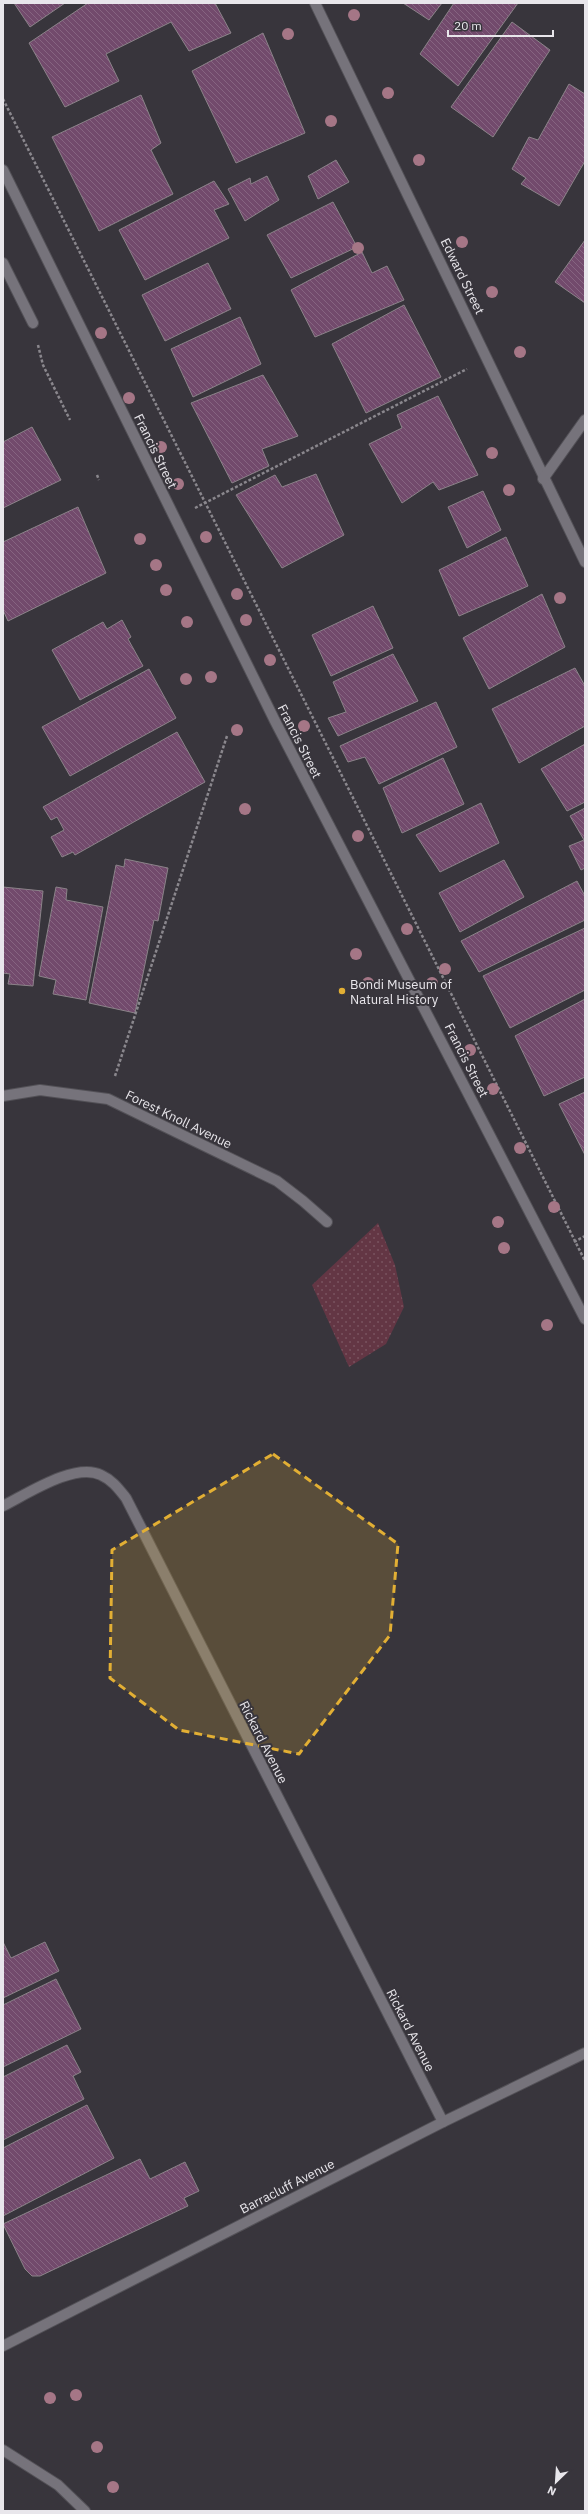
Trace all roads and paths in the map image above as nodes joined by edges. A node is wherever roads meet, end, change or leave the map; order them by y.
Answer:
1 (315, 3) edge
2 (3, 99) edge
3 (3, 170) edge
4 (3, 263) edge
5 (33, 323) dead end
6 (488, 358) junction
7 (43, 365) dead end
8 (70, 420) dead end
9 (585, 420) edge
10 (97, 475) dead end
11 (543, 478) junction
12 (99, 480) dead end
13 (206, 503) junction
14 (175, 519) junction
15 (585, 562) edge
16 (227, 736) dead end
17 (121, 1057) dead end
18 (3, 1096) edge
19 (327, 1222) dead end
20 (585, 1261) edge
21 (585, 1319) edge
22 (3, 1506) edge
23 (585, 2053) edge
24 (443, 2122) junction
25 (4, 2342) edge
26 (3, 2450) edge
27 (85, 2511) edge

1 - 6 street, Edward Street
2 - 13 path
3 - 14 street, Francis Street
4 - 5 street
6 - 11 street, Edward Street
6 - 13 path
7 - 8 path
9 - 11 street
10 - 12 path
11 - 15 street, Edward Street
13 - 14 path
13 - 20 path
14 - 21 street, Francis Street
16 - 17 path
18 - 19 street, Forest Knoll Avenue
22 - 24 street, Rickard Avenue
23 - 24 street, Barracluff Avenue
24 - 25 street, Barracluff Avenue
26 - 27 street

